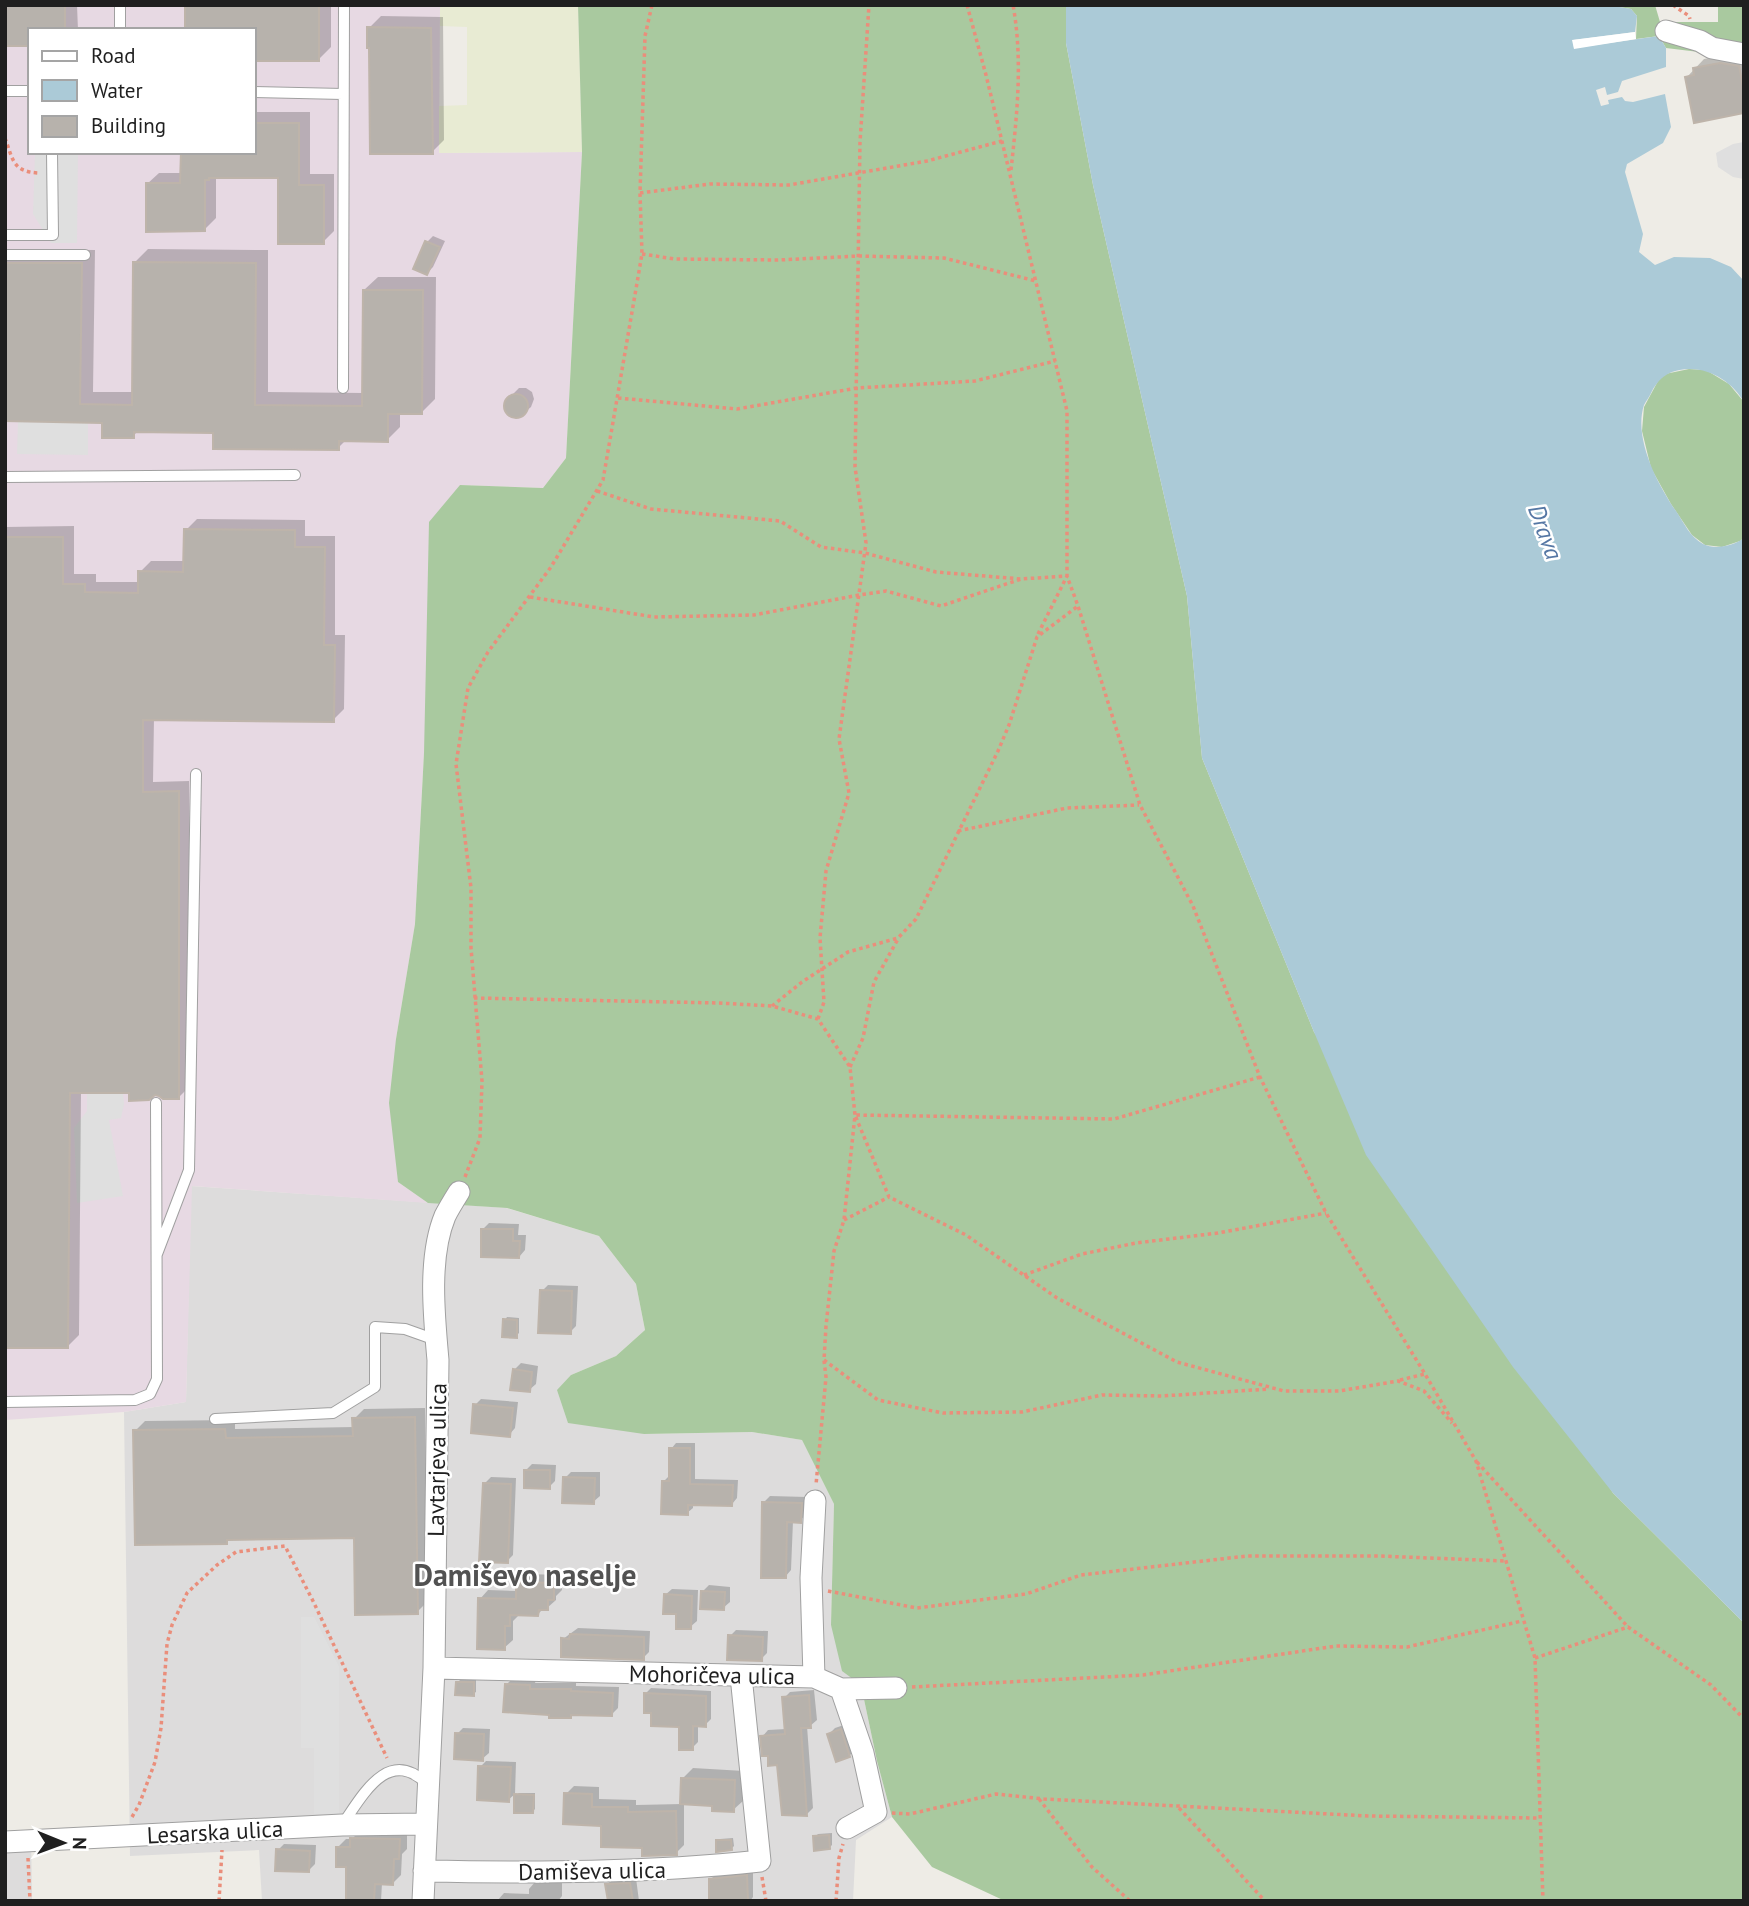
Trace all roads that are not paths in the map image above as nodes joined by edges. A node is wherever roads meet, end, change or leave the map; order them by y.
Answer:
1 (120, 5) edge
2 (344, 5) edge
3 (120, 28) edge
4 (1666, 31) dead end
5 (1744, 54) edge
6 (5, 91) edge
7 (28, 91) edge
8 (256, 92) edge
9 (343, 94) junction
10 (52, 154) edge
11 (5, 235) edge
12 (5, 255) edge
13 (85, 255) dead end
14 (343, 388) dead end
15 (295, 475) dead end
16 (5, 477) edge
17 (196, 774) dead end
18 (156, 1103) dead end
19 (459, 1192) road end
20 (157, 1254) junction
21 (436, 1340) junction
22 (5, 1402) edge
23 (215, 1419) dead end
24 (815, 1501) road end
25 (434, 1668) junction
26 (741, 1676) junction
27 (814, 1677) junction
28 (896, 1688) road end
29 (841, 1689) junction
30 (428, 1784) junction
31 (425, 1824) junction
32 (342, 1825) junction
33 (847, 1828) road end
34 (5, 1842) edge
35 (424, 1871) junction
36 (423, 1901) edge

1 - 3 lane
2 - 9 lane
4 - 5 street
6 - 7 lane
8 - 9 lane
9 - 14 lane
10 - 11 lane
12 - 13 lane
15 - 16 lane
17 - 20 lane
18 - 20 lane
19 - 21 street, Lavtarjeva ulica
20 - 22 lane
21 - 23 lane
21 - 25 street, Lavtarjeva ulica
24 - 27 street, Mohoričeva ulica
25 - 26 street, Mohoričeva ulica
25 - 30 street, Lavtarjeva ulica
26 - 27 street, Mohoričeva ulica
26 - 35 street, Damiševa ulica
27 - 29 street
28 - 29 street
29 - 33 street
30 - 31 street, Lavtarjeva ulica
30 - 32 lane
31 - 32 street, Lesarska ulica
31 - 35 street, Lavtarjeva ulica
32 - 34 street, Lesarska ulica
35 - 36 street, Lavtarjeva ulica

